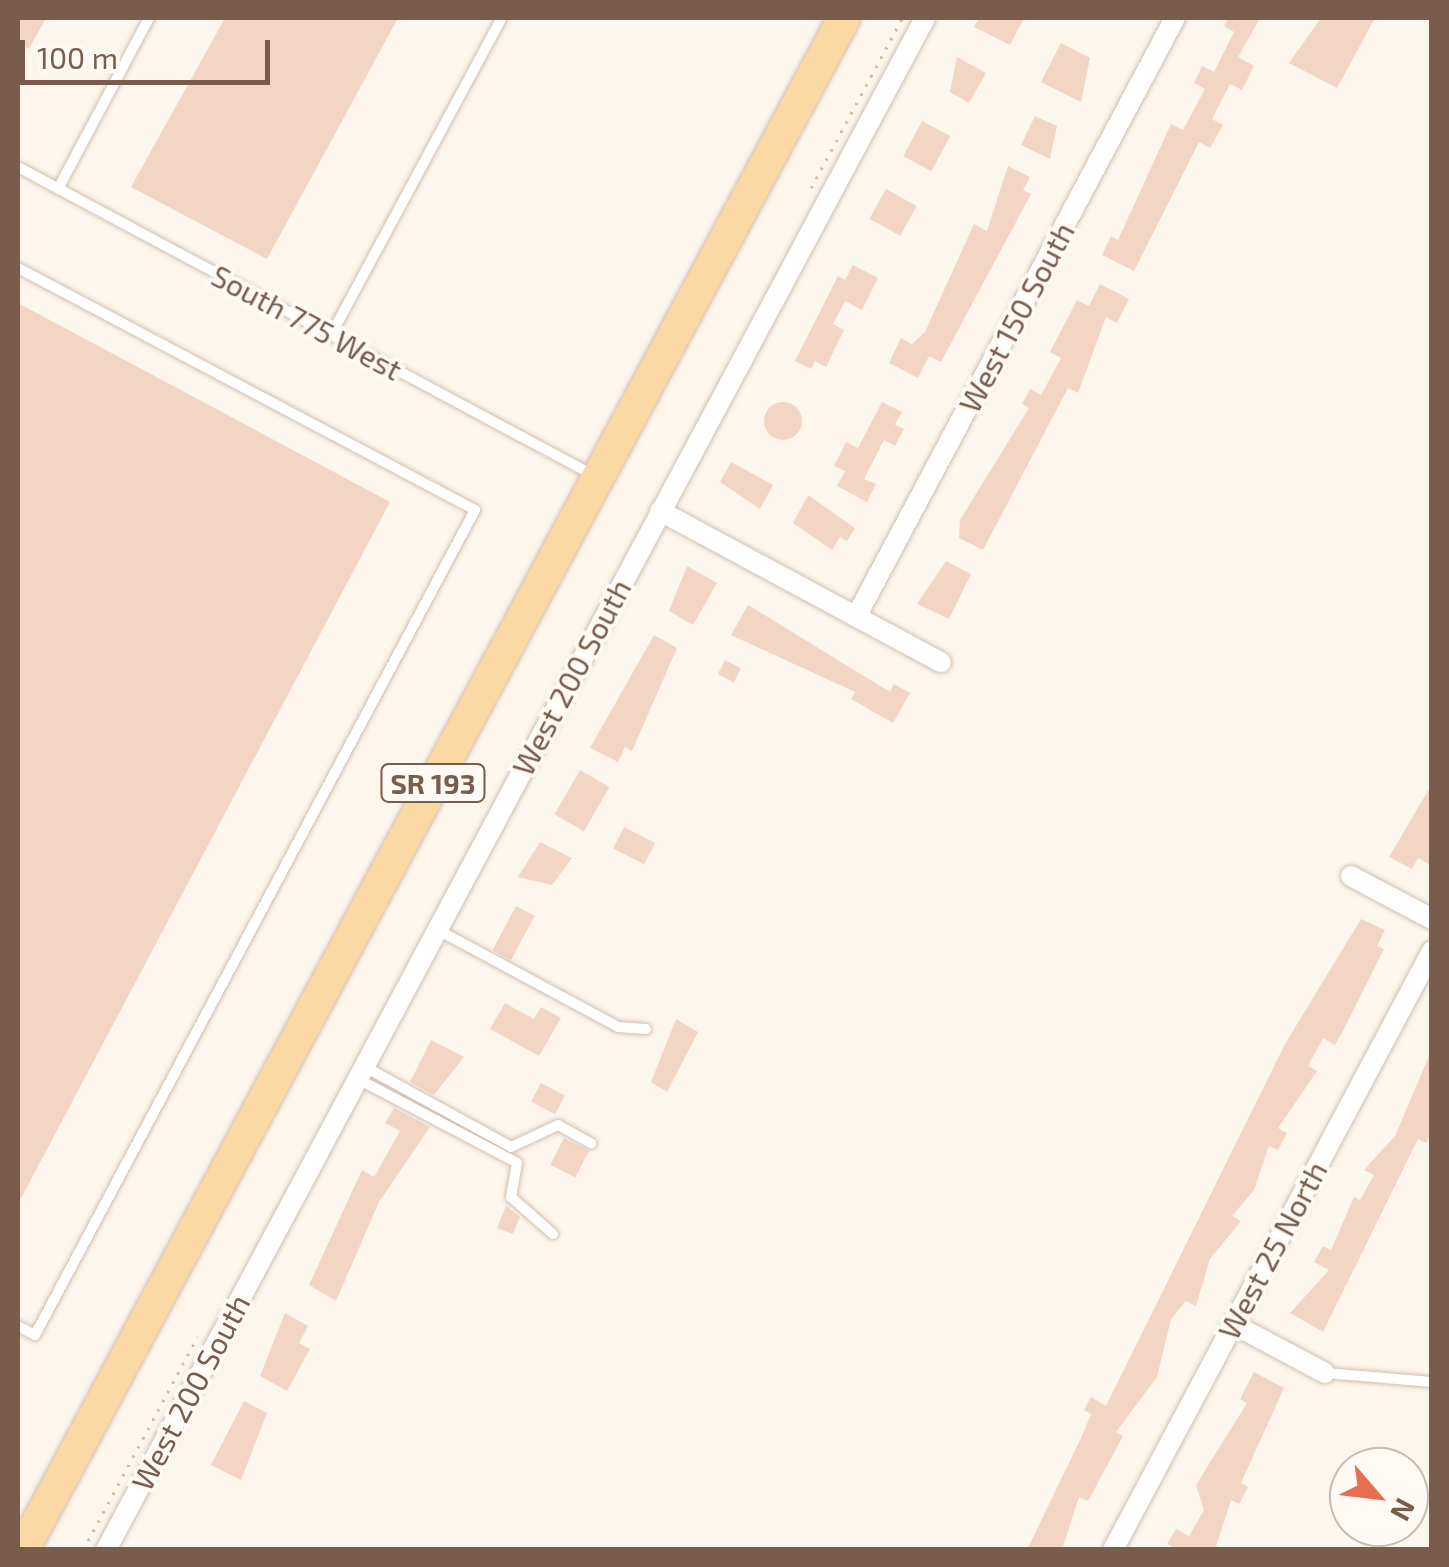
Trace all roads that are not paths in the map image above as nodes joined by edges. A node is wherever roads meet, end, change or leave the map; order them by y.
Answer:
1 (149, 18) edge
2 (502, 18) edge
3 (844, 18) edge
4 (925, 18) edge
5 (1175, 18) edge
6 (18, 166) edge
7 (58, 189) junction
8 (18, 268) edge
9 (331, 335) junction
10 (597, 477) junction
11 (660, 512) junction
12 (856, 617) junction
13 (940, 662) dead end
14 (1352, 876) dead end
15 (1432, 920) edge
16 (437, 929) junction
17 (1432, 951) edge
18 (646, 1029) dead end
19 (360, 1073) junction
20 (592, 1143) dead end
21 (553, 1234) dead end
22 (1233, 1324) junction
23 (18, 1326) edge
24 (1324, 1372) joint
25 (1432, 1382) edge
26 (23, 1550) edge
27 (106, 1550) edge
28 (1113, 1550) edge

1 - 7 lane
2 - 9 lane
3 - 10 main road, SR 193
4 - 11 street, West 200 South
5 - 12 street, West 150 South
6 - 7 lane, South 775 West
7 - 9 lane, South 775 West
8 - 23 lane
9 - 10 lane, South 775 West
10 - 26 main road, SR 193
11 - 12 street
11 - 16 street, West 200 South
12 - 13 street
14 - 15 street
16 - 18 lane
16 - 19 street, West 200 South
17 - 22 street, West 25 North
19 - 20 lane
19 - 21 lane
19 - 27 street, West 200 South
22 - 24 street
22 - 28 street, West 25 North
24 - 25 lane

